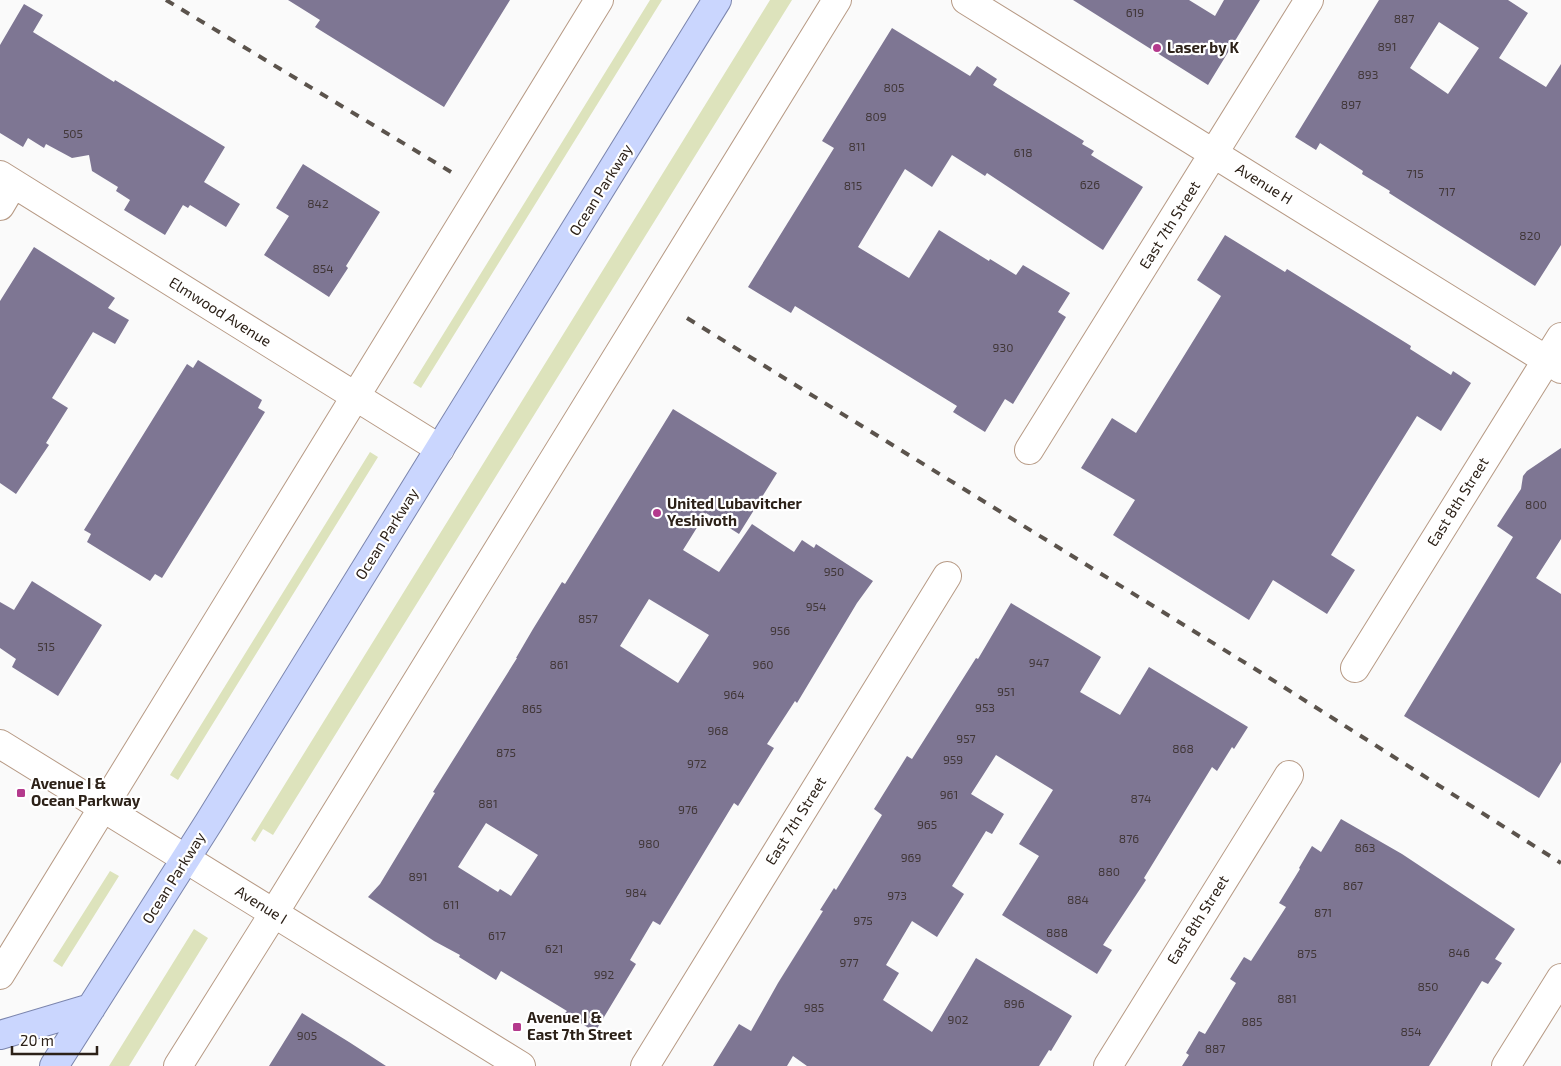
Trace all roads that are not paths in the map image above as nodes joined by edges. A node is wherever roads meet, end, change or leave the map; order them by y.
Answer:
1 (599, 0) edge
2 (718, 0) edge
3 (837, 0) edge
4 (966, 0) edge
5 (1309, 0) edge
6 (1214, 154) junction
7 (4, 188) edge
8 (1561, 336) edge
9 (1554, 364) edge
10 (355, 396) junction
11 (440, 449) junction
12 (1030, 450) dead end
13 (947, 576) dead end
14 (1355, 668) dead end
15 (0, 744) edge
16 (1289, 775) dead end
17 (104, 808) junction
18 (186, 859) junction
19 (274, 913) junction
20 (0, 975) edge
21 (1561, 978) edge
22 (90, 1008) junction
23 (0, 1035) edge
24 (54, 1066) edge
25 (178, 1066) edge
26 (521, 1066) edge
27 (644, 1066) edge
28 (1108, 1066) edge
29 (1506, 1066) edge

1 - 10 street
2 - 11 main road, Ocean Parkway
3 - 19 street
4 - 6 street, Avenue H
5 - 6 street, East 7th Street
6 - 9 street, Avenue H
6 - 12 street, East 7th Street
7 - 10 street, Elmwood Avenue
8 - 9 street, East 8th Street
9 - 14 street, East 8th Street
10 - 11 street, Elmwood Avenue
10 - 17 street
11 - 18 main road, Ocean Parkway
13 - 27 street, East 7th Street
15 - 17 street, Avenue I
16 - 28 street, East 8th Street
17 - 18 street, Avenue I
17 - 20 street
18 - 19 street, Avenue I
18 - 22 main road, Ocean Parkway
19 - 25 street
19 - 26 street, Avenue I
21 - 29 street
22 - 23 main road
22 - 24 main road, Ocean Parkway

